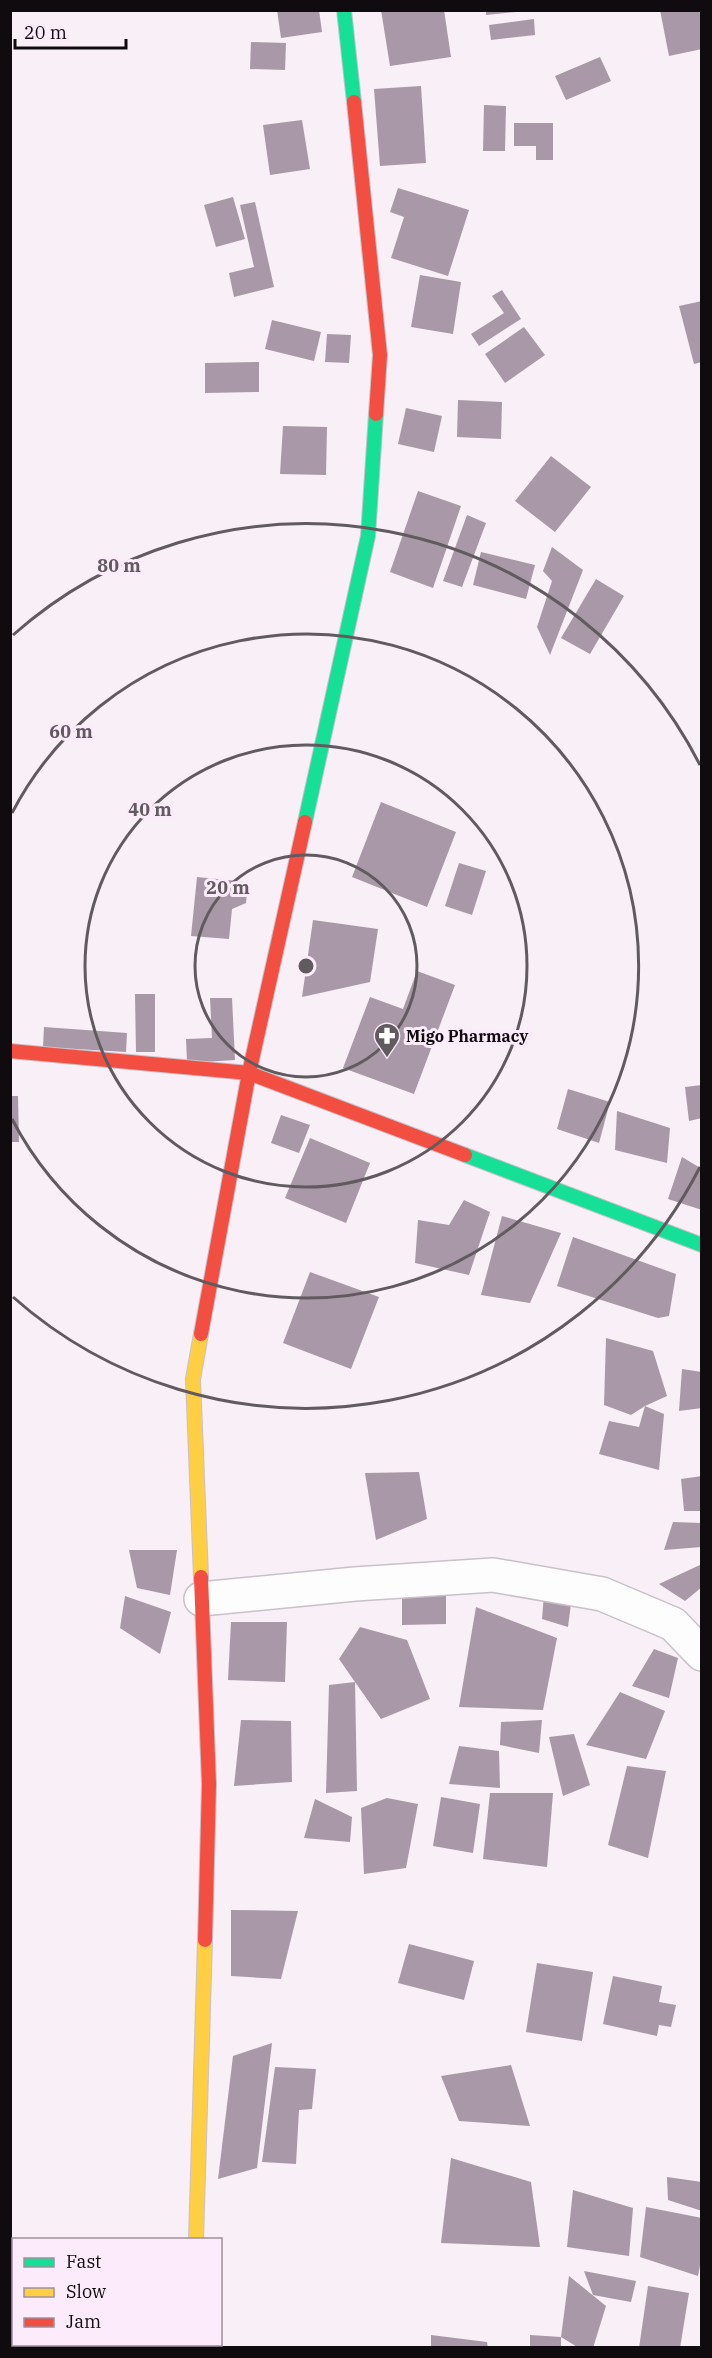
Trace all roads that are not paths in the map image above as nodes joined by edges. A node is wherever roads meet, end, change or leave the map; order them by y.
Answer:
1 (344, 10) edge
2 (10, 1051) edge
3 (249, 1073) junction
4 (702, 1245) edge
5 (201, 1599) junction
6 (702, 1654) edge
7 (196, 2238) edge

1 - 3 street
2 - 3 street
3 - 4 street
3 - 5 street
5 - 6 street
5 - 7 street

